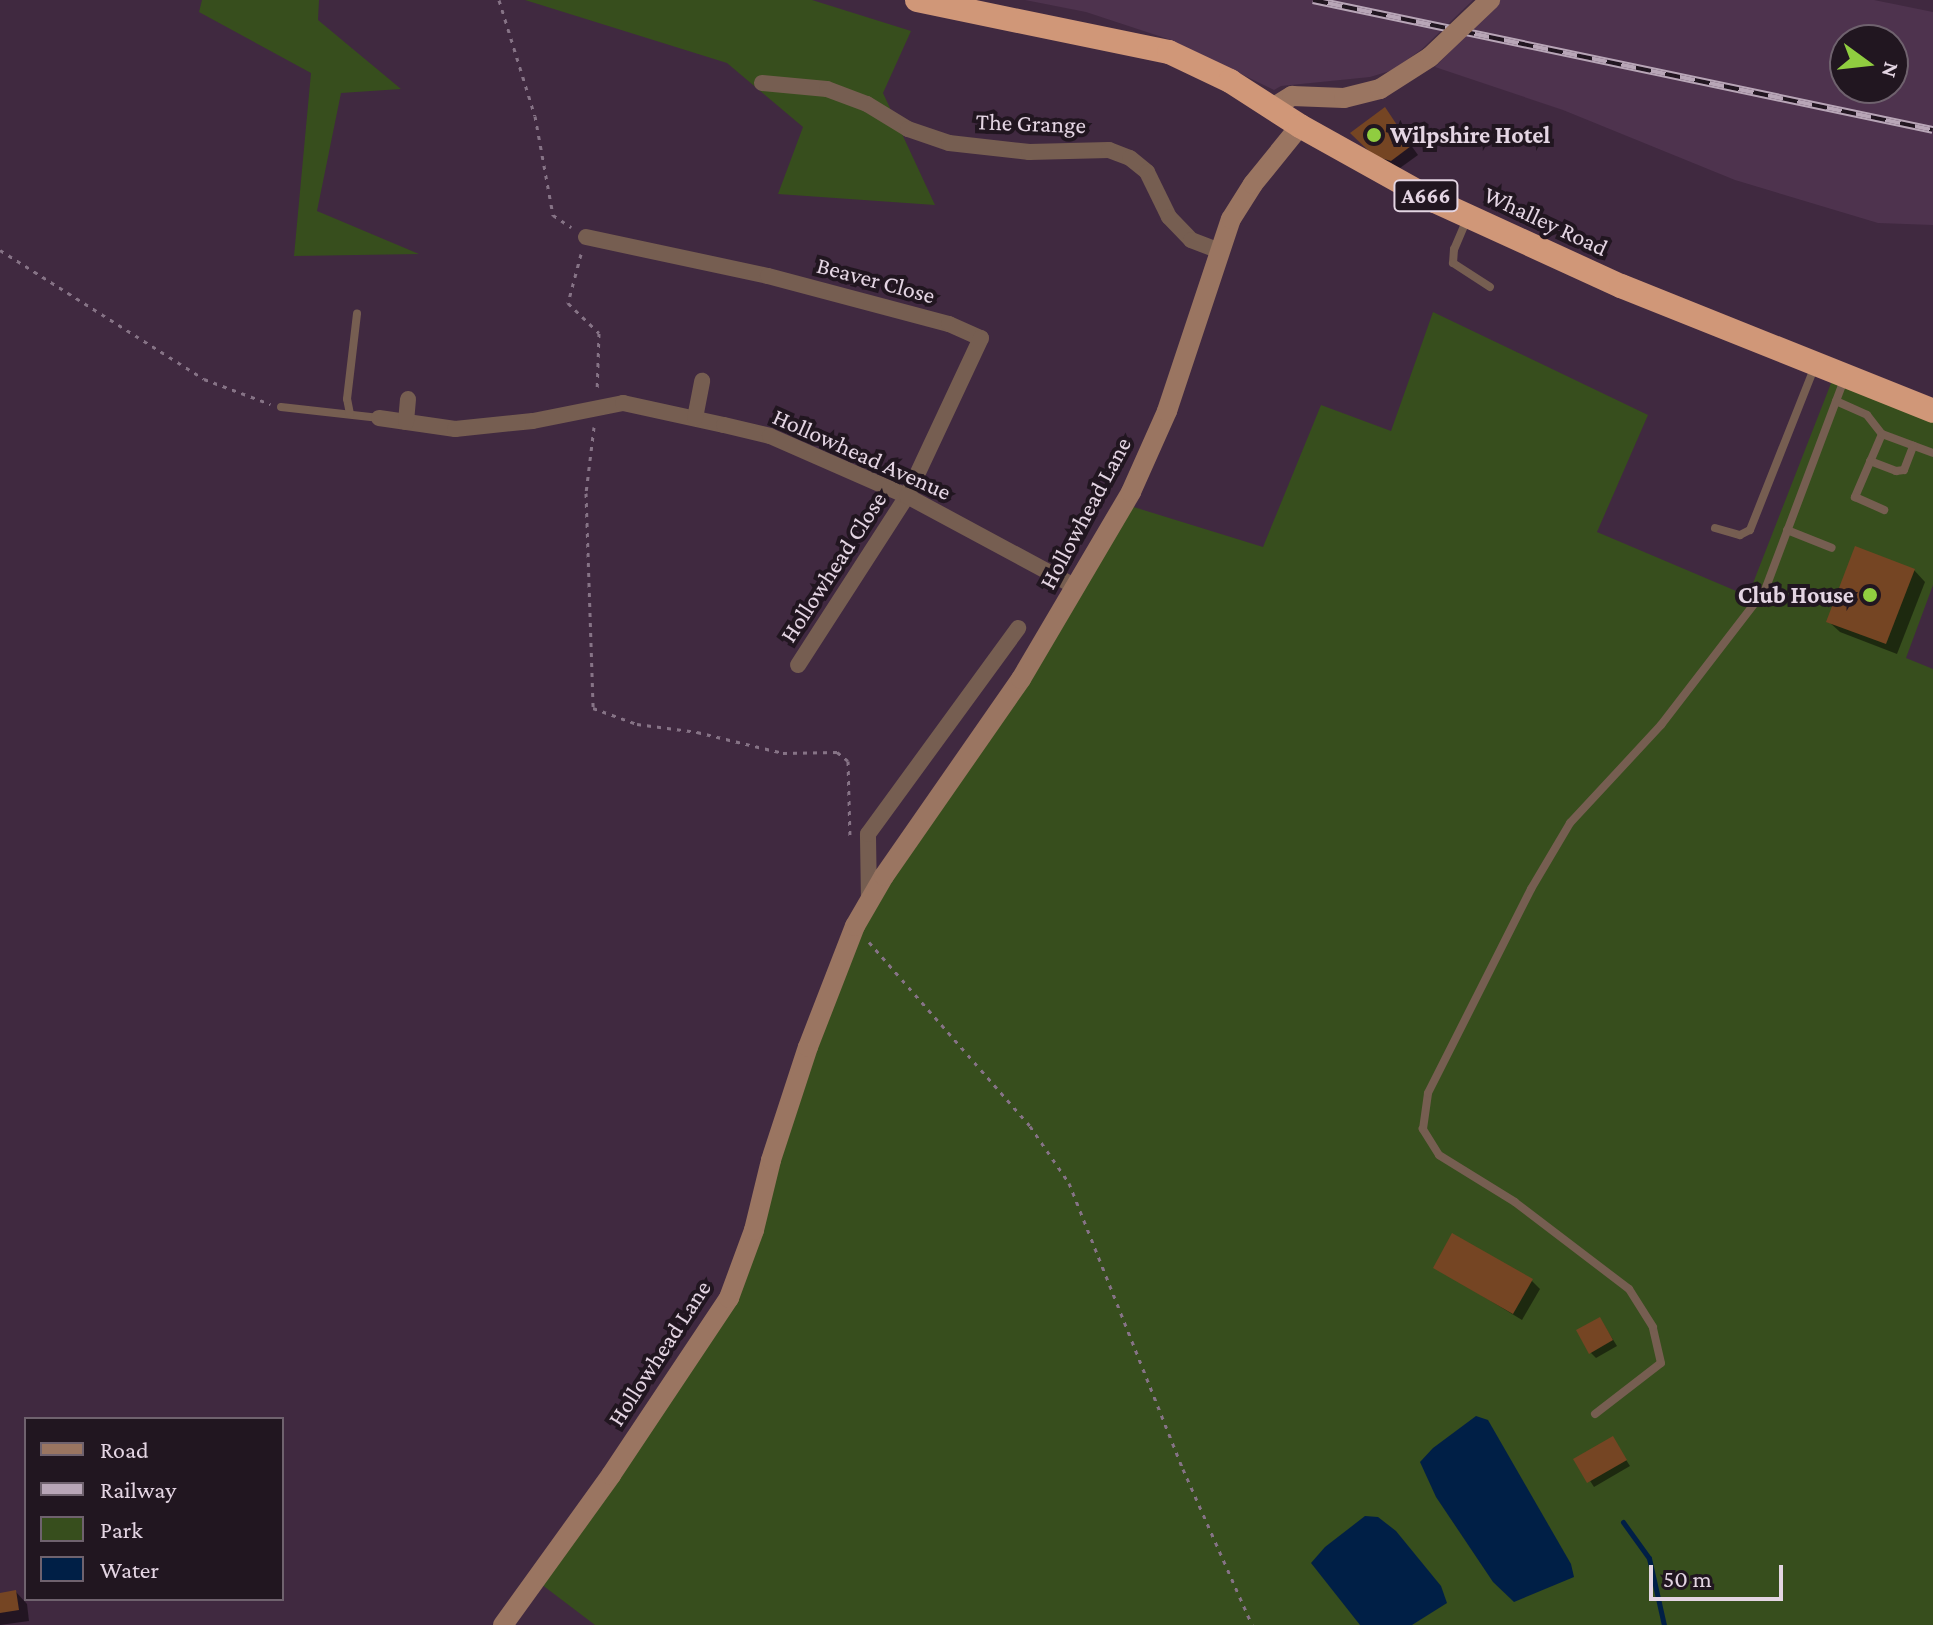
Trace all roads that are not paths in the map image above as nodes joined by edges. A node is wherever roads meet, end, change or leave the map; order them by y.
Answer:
1 (917, 0) edge
2 (1490, 0) edge
3 (762, 83) dead end
4 (1271, 109) junction
5 (1300, 126) junction
6 (1468, 216) junction
7 (586, 237) road end
8 (1217, 250) junction
9 (1490, 287) dead end
10 (357, 314) dead end
11 (1815, 365) junction
12 (1845, 376) junction
13 (702, 381) dead end
14 (408, 399) dead end
15 (1836, 401) junction
16 (281, 407) road end
17 (1933, 411) edge
18 (350, 414) junction
19 (379, 418) joint
20 (695, 418) junction
21 (406, 422) junction
22 (1882, 434) junction
23 (1913, 446) junction
24 (1933, 453) edge
25 (1870, 461) junction
26 (907, 496) junction
27 (1884, 510) dead end
28 (1715, 528) dead end
29 (1787, 530) junction
30 (1832, 548) dead end
31 (1076, 587) junction
32 (1018, 628) dead end
33 (798, 665) dead end
34 (869, 902) junction
35 (1595, 1414) dead end
36 (503, 1625) edge

1 - 4 highway, Whalley Road / A666
2 - 4 street, bridge
3 - 8 street, The Grange
4 - 5 highway, Whalley Road / A666
5 - 6 highway, Whalley Road / A666
5 - 8 street, Hollowhead Lane
6 - 9 lane
6 - 11 highway, Whalley Road / A666
7 - 26 street, Beaver Close
8 - 31 street, Hollowhead Lane
10 - 18 lane
11 - 12 highway, Whalley Road / A666
11 - 28 lane
12 - 15 lane
12 - 17 highway, Whalley Road / A666
13 - 20 street
14 - 21 street
15 - 22 lane
15 - 29 lane
16 - 18 lane
18 - 19 lane
19 - 21 street, Hollowhead Avenue
20 - 21 street, Hollowhead Avenue
20 - 26 street, Hollowhead Avenue
22 - 23 lane
22 - 25 lane
23 - 24 lane
23 - 25 lane
25 - 27 lane
26 - 31 street, Hollowhead Avenue
26 - 33 street, Hollowhead Close
29 - 30 lane
29 - 35 lane
31 - 34 street, Hollowhead Lane
32 - 34 street
34 - 36 street, Hollowhead Lane

